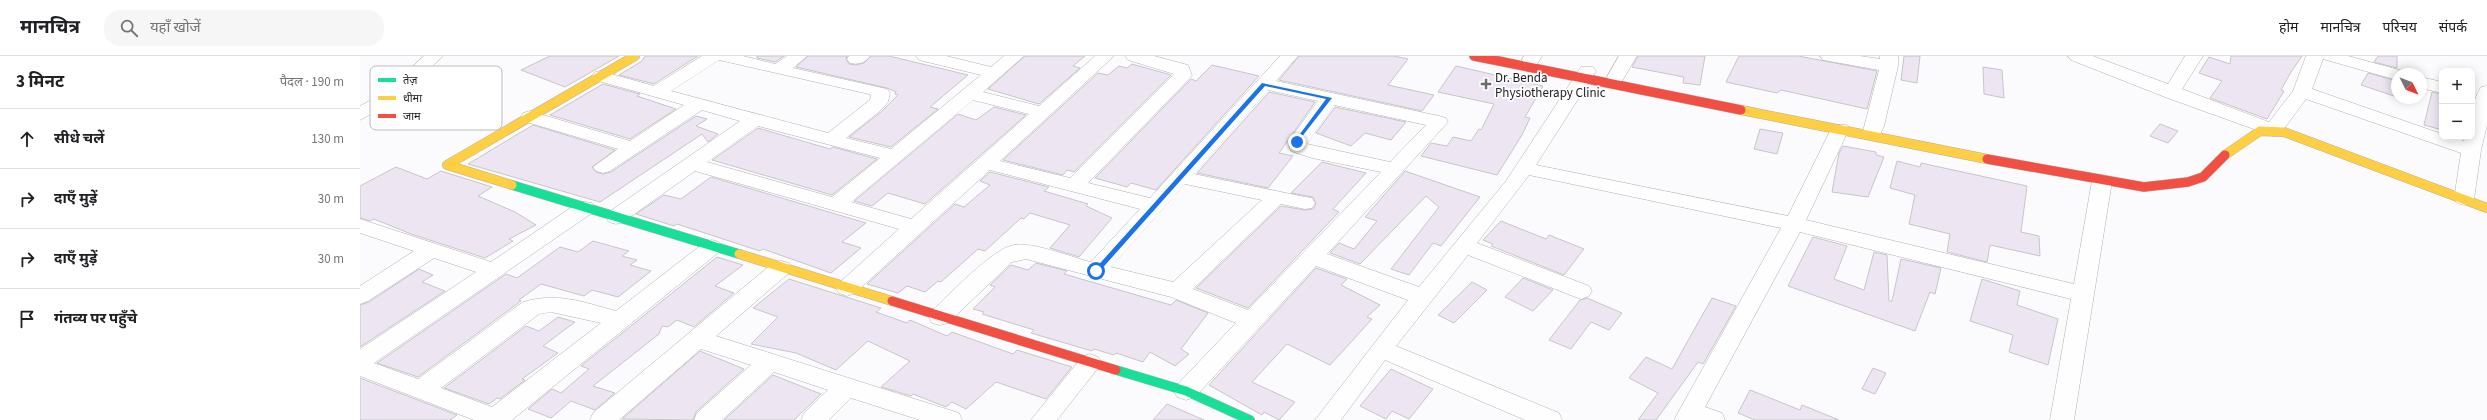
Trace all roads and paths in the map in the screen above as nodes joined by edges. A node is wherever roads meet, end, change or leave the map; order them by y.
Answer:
1 (434, 56) edge
2 (714, 56) edge
3 (722, 56) edge
4 (798, 56) edge
5 (925, 56) edge
6 (1015, 56) edge
7 (1105, 56) edge
8 (1134, 56) edge
9 (1289, 56) edge
10 (1474, 56) edge
11 (1511, 56) edge
12 (1628, 56) edge
13 (1830, 56) edge
14 (2077, 56) edge
15 (2194, 56) edge
16 (2316, 56) edge
17 (2329, 56) edge
18 (631, 57) edge
19 (1532, 58) edge
20 (1889, 61) edge
21 (423, 66) edge
22 (778, 70) junction
23 (995, 73) junction
24 (1585, 74) junction
25 (2391, 74) edge
26 (601, 76) junction
27 (1616, 76) junction
28 (1264, 84) junction
29 (2427, 84) edge
30 (2439, 87) edge
31 (656, 92) junction
32 (2302, 92) junction
33 (2171, 93) junction
34 (970, 94) junction
35 (2481, 96) edge
36 (1330, 98) junction
37 (699, 104) junction
38 (370, 108) edge
39 (1043, 112) junction
40 (360, 114) edge
41 (1814, 114) dead end
42 (530, 117) junction
43 (755, 119) junction
44 (1841, 123) junction
45 (1874, 128) junction
46 (2273, 130) junction
47 (1937, 139) dead end
48 (831, 140) junction
49 (632, 147) junction
50 (2471, 150) junction
51 (895, 156) junction
52 (986, 163) junction
53 (692, 164) junction
54 (603, 166) dead end
55 (1524, 168) junction
56 (1395, 169) junction
57 (1181, 177) junction
58 (2102, 180) junction
59 (1074, 185) junction
60 (2163, 185) junction
61 (1277, 197) junction
62 (2464, 199) junction
63 (1305, 203) dead end
64 (836, 204) junction
65 (1155, 206) junction
66 (584, 208) junction
67 (2487, 208) edge
68 (616, 217) junction
69 (1794, 224) junction
70 (360, 226) edge
71 (915, 227) junction
72 (1464, 246) junction
73 (712, 247) junction
74 (431, 250) junction
75 (1313, 257) junction
76 (781, 268) junction
77 (493, 270) junction
78 (1096, 271) junction
79 (847, 288) junction
80 (1177, 291) junction
81 (1581, 291) dead end
82 (2083, 294) junction
83 (360, 296) edge
84 (1424, 296) junction
85 (940, 318) junction
86 (620, 320) junction
87 (1252, 320) junction
88 (698, 338) junction
89 (1381, 349) junction
90 (360, 361) edge
91 (770, 362) junction
92 (1090, 363) junction
93 (360, 367) edge
94 (847, 387) junction
95 (421, 390) junction
96 (1186, 391) junction
97 (1689, 416) edge
98 (938, 418) edge
99 (497, 419) edge
100 (602, 420) edge
101 (706, 420) edge
102 (813, 420) edge
103 (1043, 420) edge
104 (1250, 420) edge
105 (1327, 420) edge
106 (1550, 420) edge
107 (1714, 420) edge
108 (2062, 420) edge

1 - 21 street
2 - 31 street
3 - 22 street
4 - 22 street
5 - 23 street
6 - 23 street
7 - 39 street
8 - 59 street
9 - 28 street
10 - 24 street
11 - 19 street
12 - 27 street
13 - 20 street
14 - 33 street
15 - 33 street
16 - 32 street
17 - 25 street
18 - 26 street
19 - 24 street
20 - 45 street
22 - 48 street
23 - 34 street
24 - 27 street
24 - 44 street
24 - 55 street
26 - 31 street
26 - 42 street
27 - 41 street
28 - 36 street
28 - 57 street
29 - 30 street
31 - 37 street
32 - 46 street
32 - 50 street
33 - 46 street
34 - 39 street
34 - 51 street
35 - 50 street
36 - 56 street
36 - 56 street
37 - 43 street
37 - 49 street
38 - 40 street
39 - 52 street
42 - 49 street
42 - 66 street
43 - 48 street
43 - 53 street
44 - 45 street
44 - 69 street
45 - 58 street
46 - 60 street
46 - 62 street
47 - 60 street
48 - 51 street
49 - 54 street
50 - 62 street
51 - 64 street
52 - 59 street
52 - 71 street
53 - 64 street
53 - 68 street
55 - 69 street
55 - 72 street
56 - 75 street
57 - 61 street
57 - 65 street
58 - 60 street
58 - 82 street
59 - 65 street
61 - 63 street
61 - 80 street
62 - 67 street
64 - 71 street
65 - 78 street
66 - 68 street
66 - 77 street
68 - 73 street
69 - 82 street
69 - 97 street
70 - 74 street
71 - 79 street
72 - 81 street
72 - 84 street
73 - 76 street
73 - 86 street
74 - 77 street
74 - 83 street
75 - 84 street
75 - 87 street
76 - 79 street
76 - 88 street
77 - 90 street
78 - 80 street
78 - 85 street
79 - 85 street
80 - 87 street
82 - 108 street
84 - 89 street
85 - 92 street
86 - 95 street
86 - 99 street
87 - 96 street
88 - 91 street
88 - 100 street
89 - 105 street
89 - 106 street
91 - 94 street
91 - 101 street
92 - 96 street
92 - 103 street
93 - 95 street
94 - 98 street
94 - 102 street
95 - 99 street
96 - 104 street
97 - 107 street

